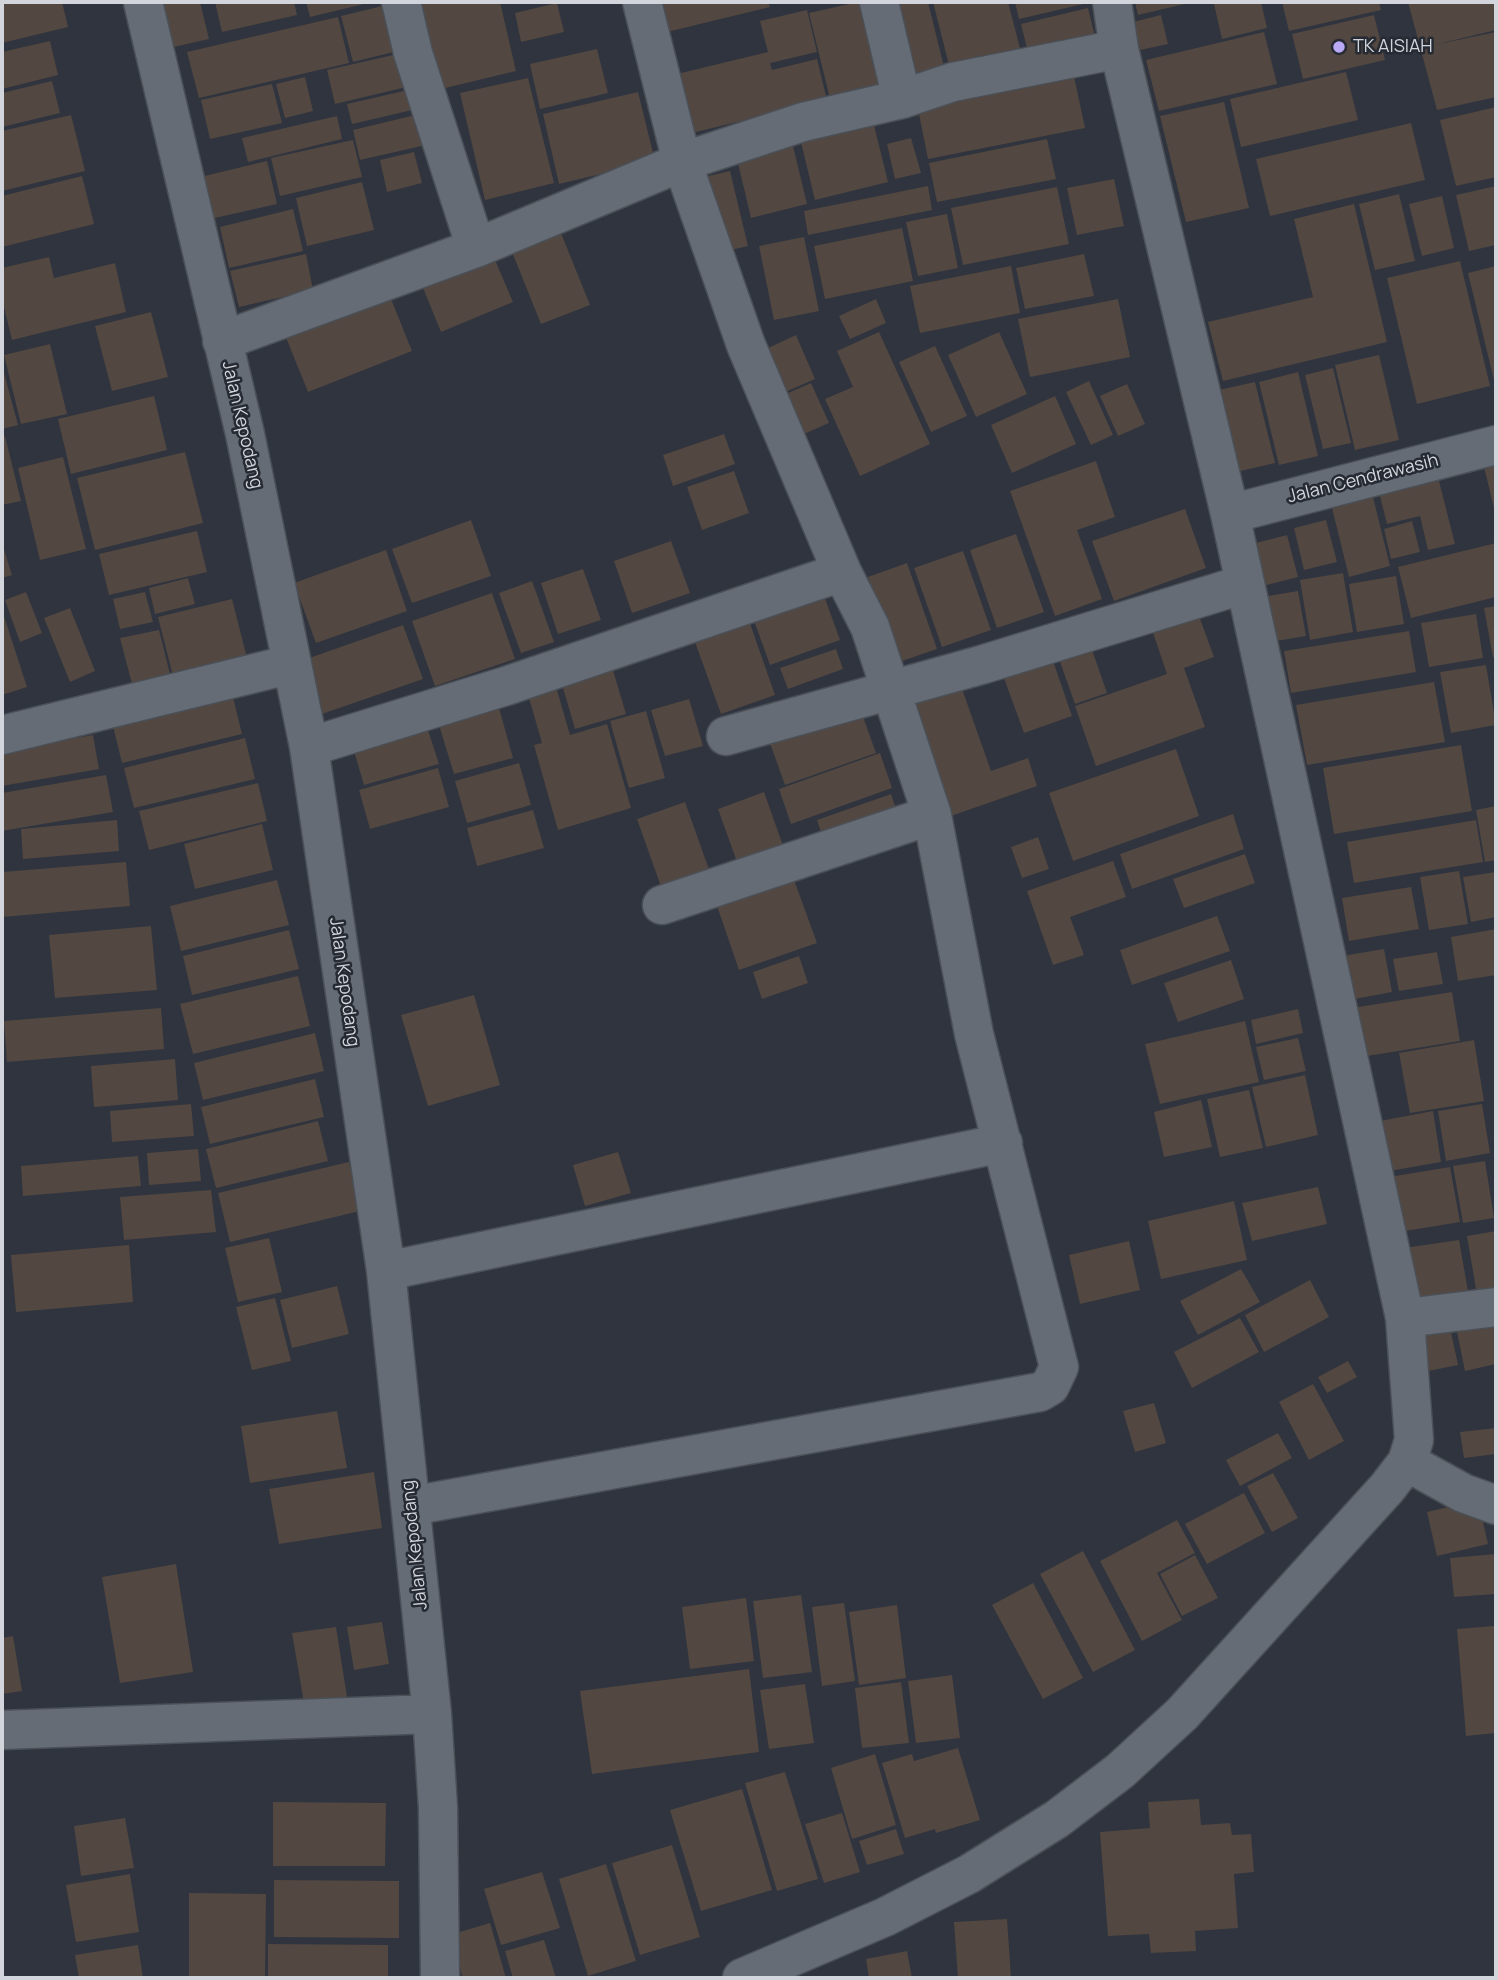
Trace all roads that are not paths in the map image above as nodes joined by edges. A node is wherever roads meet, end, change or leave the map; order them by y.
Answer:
1 (143, 2) edge
2 (401, 2) edge
3 (642, 2) edge
4 (879, 2) edge
5 (1112, 2) edge
6 (1119, 48) junction
7 (902, 99) junction
8 (682, 162) junction
9 (476, 248) junction
10 (222, 341) junction
11 (1496, 445) edge
12 (1230, 514) junction
13 (842, 572) junction
14 (1245, 584) junction
15 (292, 664) junction
16 (890, 689) junction
17 (2, 735) edge
18 (726, 736) dead end
19 (309, 747) junction
20 (932, 815) junction
21 (662, 905) dead end
22 (1003, 1143) junction
23 (386, 1271) junction
24 (1496, 1307) edge
25 (1405, 1318) junction
26 (1407, 1462) junction
27 (1496, 1505) edge
28 (411, 1506) junction
29 (432, 1714) junction
30 (2, 1730) edge
31 (440, 1978) edge
32 (742, 1978) edge

1 - 10 street, Jalan Kepodang
2 - 9 street
3 - 8 street
4 - 7 street
5 - 6 street
6 - 7 street
6 - 12 street
7 - 8 street
8 - 9 street
8 - 13 street
9 - 10 street
10 - 15 street, Jalan Kepodang
11 - 12 street, Jalan Cendrawasih
12 - 14 street
13 - 16 street
13 - 19 street
14 - 16 street
14 - 25 street
15 - 17 street
15 - 19 street, Jalan Kepodang
16 - 18 street
16 - 20 street
19 - 23 street, Jalan Kepodang
20 - 21 street
20 - 22 street
22 - 23 street
22 - 28 street
23 - 28 street, Jalan Kepodang
24 - 25 street
25 - 26 street
26 - 27 street
26 - 32 street
28 - 29 street, Jalan Kepodang
29 - 30 street
29 - 31 street, Jalan Kepodang

